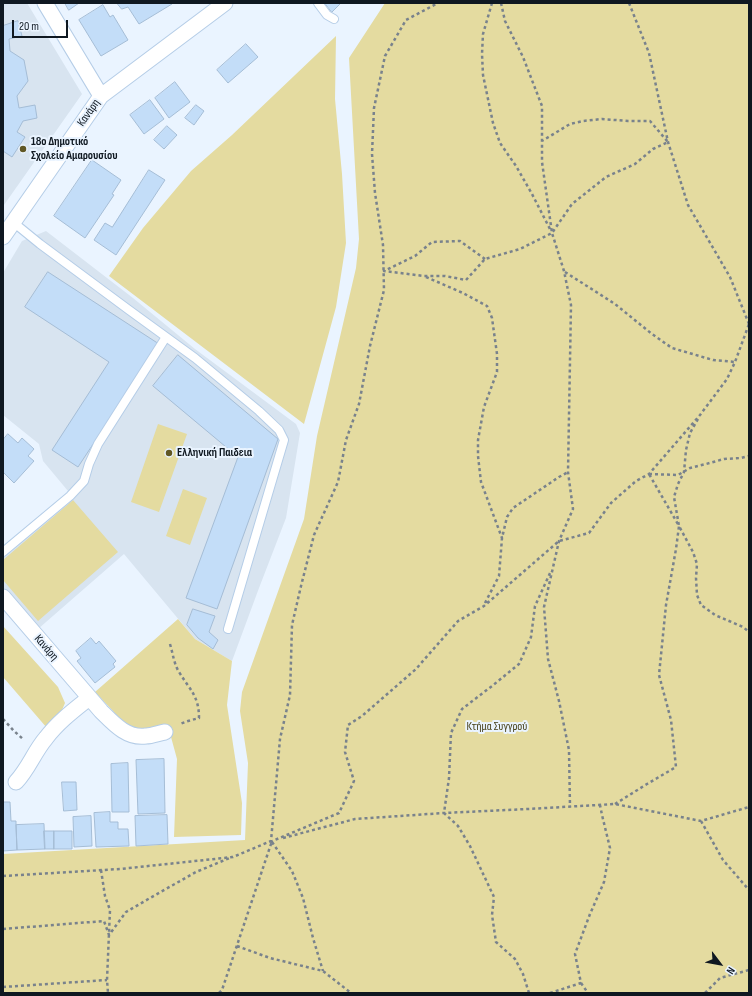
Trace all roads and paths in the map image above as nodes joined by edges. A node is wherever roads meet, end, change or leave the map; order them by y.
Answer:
1 (45, 3) edge
2 (225, 3) edge
3 (318, 3) edge
4 (438, 3) edge
5 (492, 3) edge
6 (501, 3) edge
7 (629, 3) edge
8 (334, 19) dead end
9 (101, 96) junction
10 (542, 142) junction
11 (668, 142) junction
12 (13, 222) junction
13 (552, 233) junction
14 (3, 237) edge
15 (485, 259) junction
16 (384, 271) junction
17 (564, 271) junction
18 (424, 276) junction
19 (749, 324) edge
20 (166, 337) junction
21 (735, 362) junction
22 (700, 415) junction
23 (749, 456) edge
24 (568, 472) junction
25 (684, 472) junction
26 (649, 474) junction
27 (679, 526) junction
28 (502, 538) junction
29 (559, 541) junction
30 (3, 552) edge
31 (554, 565) junction
32 (3, 597) edge
33 (484, 606) junction
34 (228, 629) dead end
35 (749, 632) edge
36 (170, 644) dead end
37 (89, 698) junction
38 (199, 718) dead end
39 (3, 719) edge
40 (165, 732) dead end
41 (38, 748) junction
42 (16, 782) dead end
43 (615, 804) junction
44 (600, 805) junction
45 (570, 807) junction
46 (749, 807) edge
47 (444, 813) junction
48 (701, 821) junction
49 (272, 841) junction
50 (102, 870) junction
51 (3, 876) edge
52 (749, 890) edge
53 (3, 929) edge
54 (110, 935) junction
55 (237, 946) junction
56 (749, 970) edge
57 (323, 972) junction
58 (107, 980) junction
59 (581, 983) junction
60 (3, 987) edge
61 (223, 991) edge
62 (108, 993) edge
63 (219, 993) edge
64 (351, 993) edge
65 (529, 993) edge
66 (550, 993) edge
67 (588, 993) edge
68 (705, 993) edge

1 - 9 street
2 - 9 street, Κανάρη
3 - 8 lane
4 - 16 path
5 - 13 path
6 - 10 path
7 - 11 path
9 - 12 street, Κανάρη
10 - 11 path
10 - 13 path
11 - 13 path
11 - 19 path
12 - 14 street, Κανάρη
12 - 20 lane
13 - 15 path
13 - 17 path
15 - 16 path
15 - 18 path
16 - 18 path
16 - 49 path
17 - 21 path
17 - 24 path
18 - 28 path
19 - 21 path
20 - 30 lane
20 - 34 lane
21 - 22 path
22 - 25 path
22 - 26 path
23 - 25 path
24 - 28 path
24 - 29 path
25 - 26 path
25 - 27 path
26 - 27 path
26 - 29 path
27 - 35 path
27 - 43 path
28 - 33 path
29 - 31 path
29 - 33 path
31 - 45 path
31 - 47 path
32 - 37 street, Κανάρη
33 - 49 path
36 - 38 path
37 - 40 street, Κανάρη
37 - 41 street
39 - 41 path
41 - 42 street
43 - 44 path
43 - 48 path
44 - 45 path
44 - 59 path
45 - 47 path
46 - 48 path
47 - 49 path
47 - 65 path
48 - 52 path
49 - 50 path
49 - 54 path
49 - 55 path
49 - 57 path
50 - 51 path
50 - 54 path
53 - 54 path
54 - 58 path
55 - 57 path
55 - 61 path
56 - 68 path
57 - 64 path
58 - 60 path
58 - 62 path
59 - 66 path
59 - 67 path
61 - 63 path

